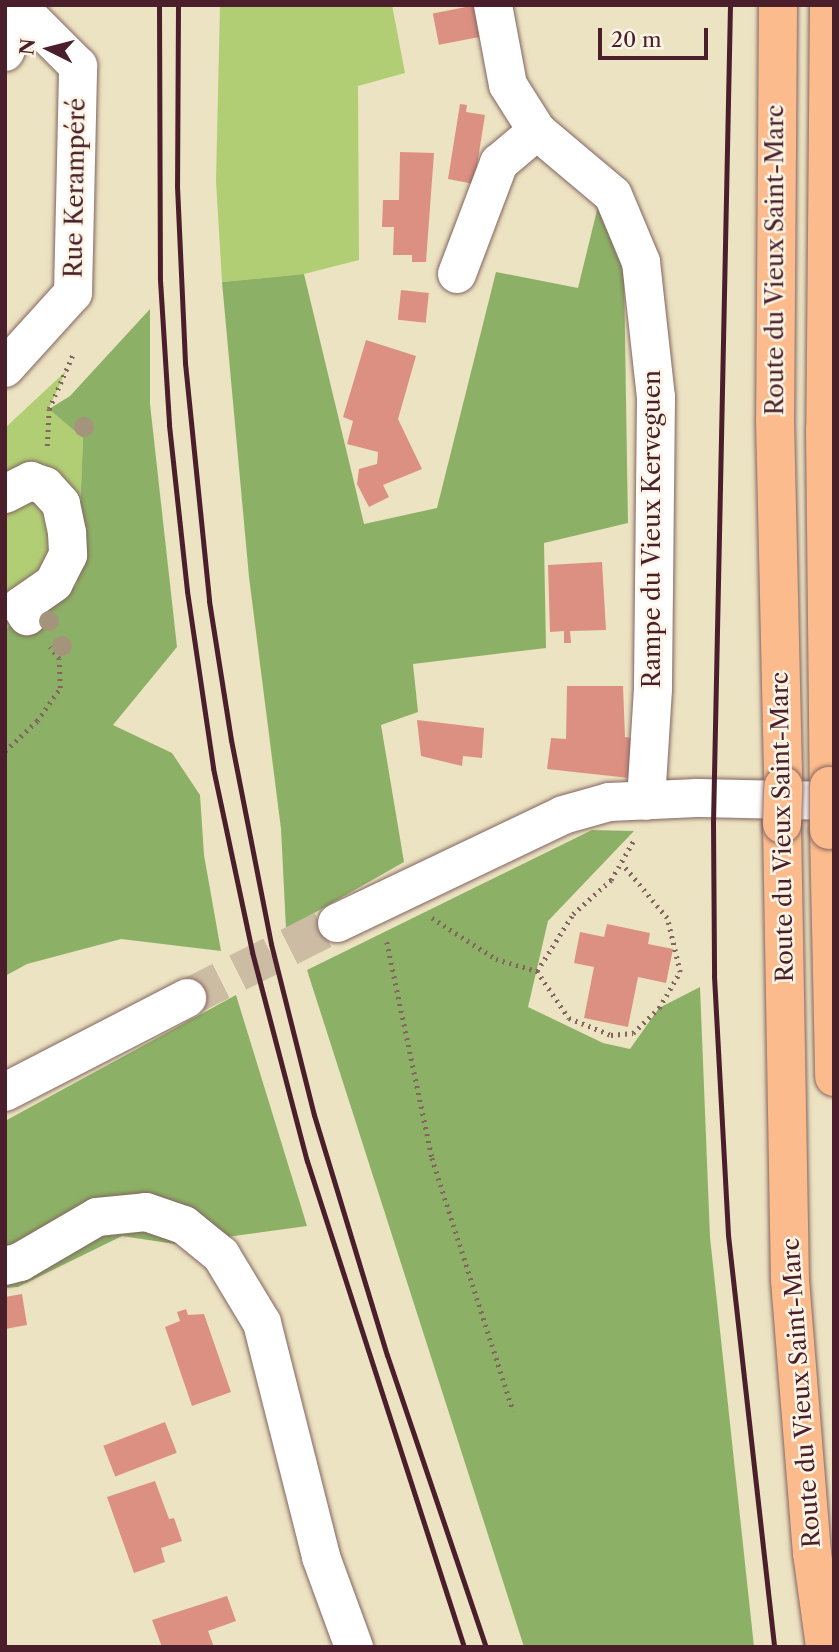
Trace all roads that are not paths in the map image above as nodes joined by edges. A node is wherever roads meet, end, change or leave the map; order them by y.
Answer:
1 (493, 5) edge
2 (778, 5) edge
3 (829, 5) edge
4 (25, 9) edge
5 (5, 52) edge
6 (537, 131) junction
7 (457, 274) dead end
8 (5, 368) edge
9 (5, 494) edge
10 (18, 613) edge
11 (640, 801) junction
12 (831, 806) edge
13 (337, 923) tunnel mouth
14 (187, 998) tunnel mouth
15 (834, 1077) edge
16 (5, 1092) edge
17 (5, 1266) edge
18 (354, 1647) edge
19 (825, 1647) edge

1 - 6 street, Rampe du Vieux Kerveguen
2 - 19 highway, Route du Vieux Saint-Marc, bridge
3 - 12 highway, Route du Vieux Saint-Marc
4 - 5 street
4 - 8 street, Rue Kerampéré
6 - 7 street
6 - 11 street, Rampe du Vieux Kerveguen
9 - 10 street
11 - 12 street
11 - 13 street
12 - 15 highway, Route du Vieux Saint-Marc
14 - 16 street
17 - 18 street

